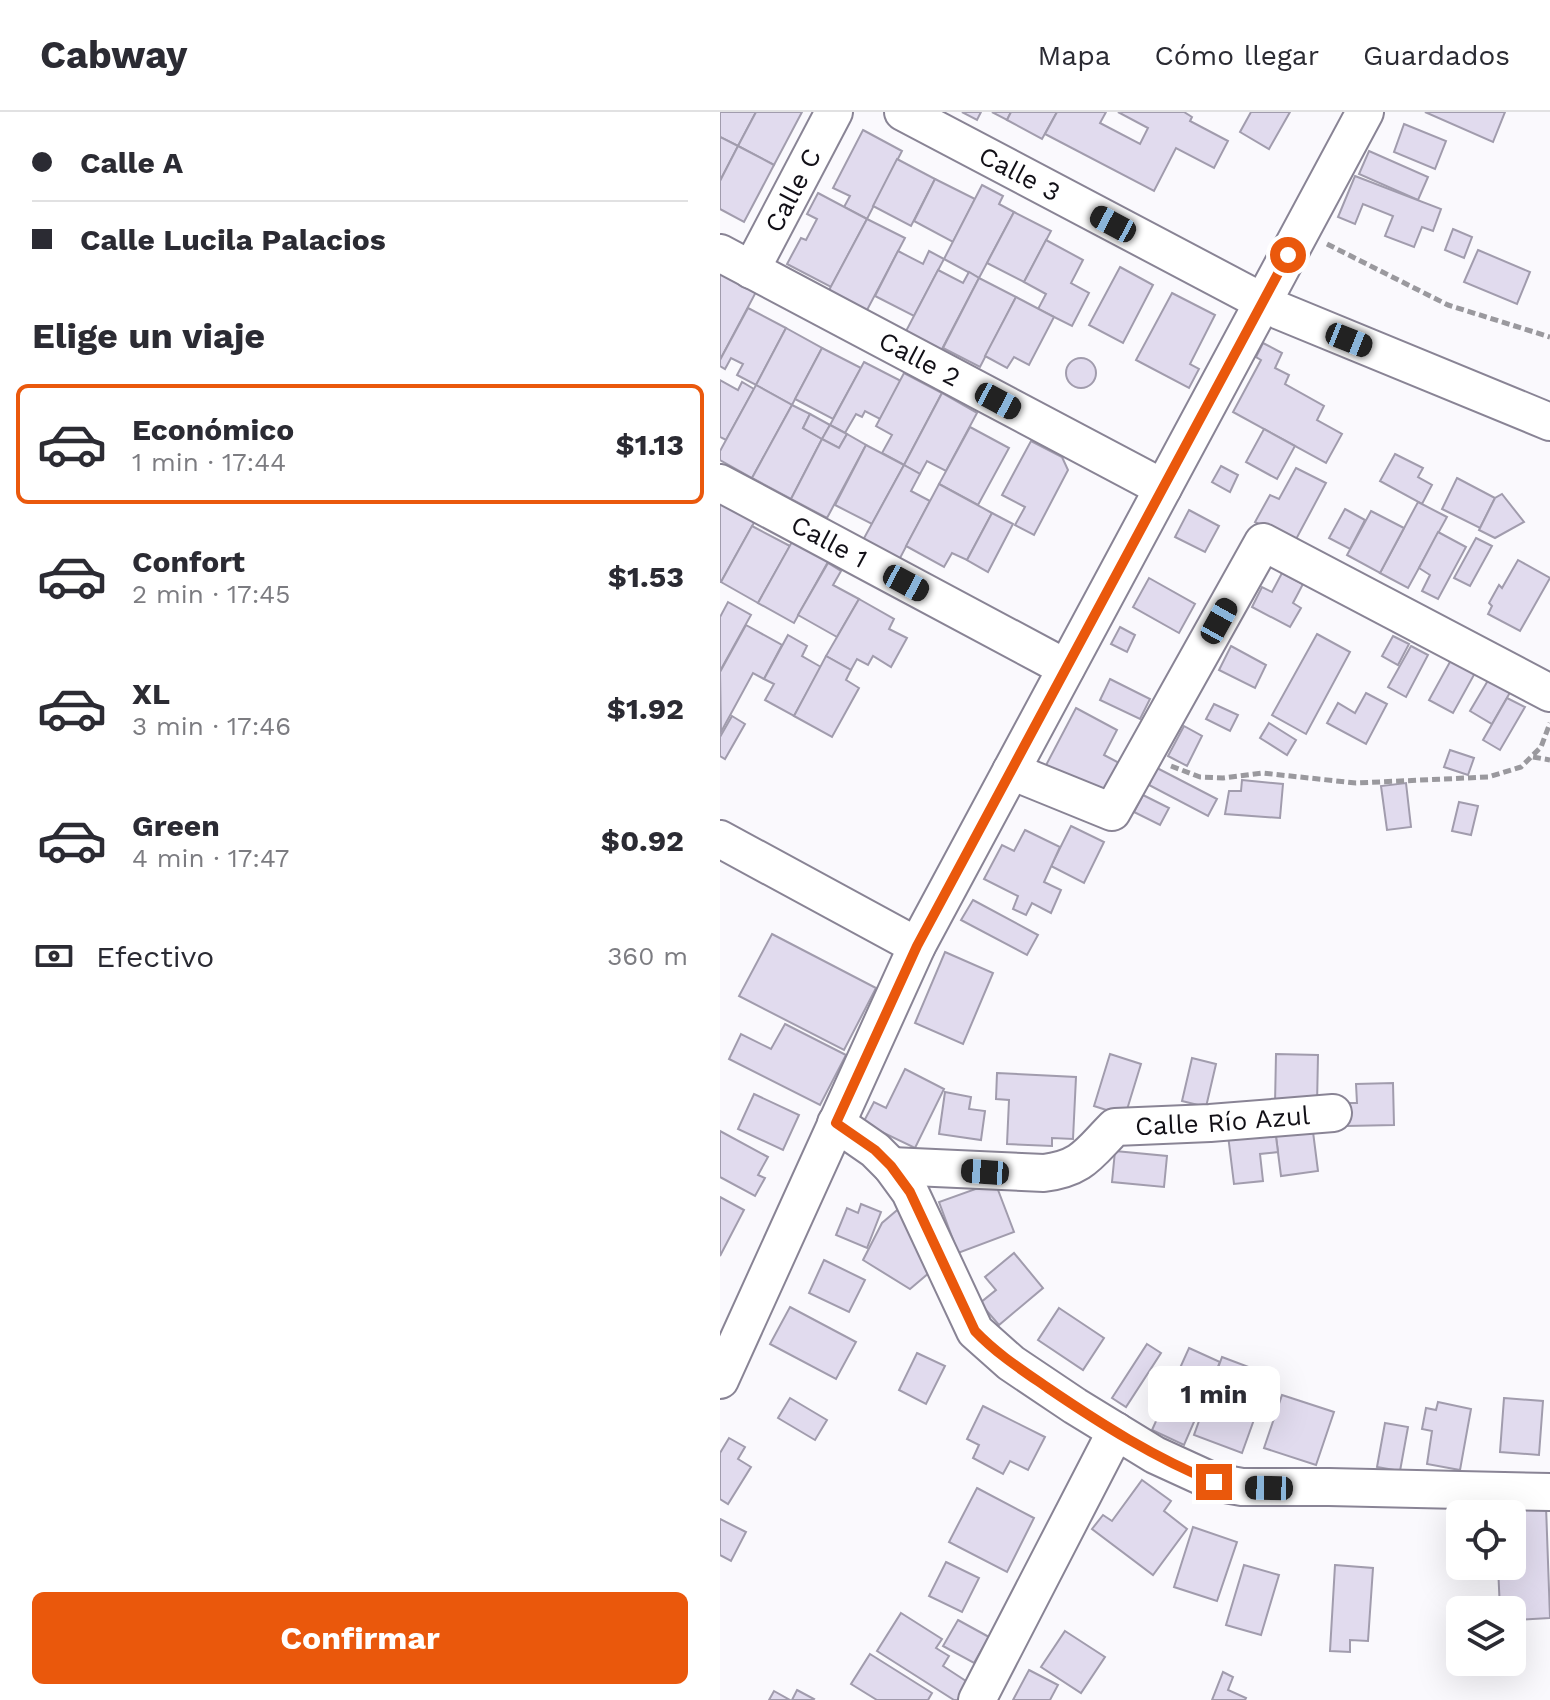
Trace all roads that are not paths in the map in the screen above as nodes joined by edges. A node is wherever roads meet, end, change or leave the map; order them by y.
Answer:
1 (834, 112) edge
2 (903, 112) edge
3 (1359, 114) edge
4 (735, 262) edge
5 (1262, 302) junction
6 (1550, 422) edge
7 (720, 483) edge
8 (1163, 488) junction
9 (1066, 668) junction
10 (1550, 693) edge
11 (1011, 771) junction
12 (720, 839) edge
13 (917, 946) junction
14 (1333, 1113) dead end
15 (836, 1123) junction
16 (891, 1166) junction
17 (720, 1380) edge
18 (1116, 1431) junction
19 (1550, 1492) edge
20 (977, 1700) edge

1 - 4 street, Calle C
2 - 5 street, Calle 3
3 - 5 street
4 - 8 street, Calle 2
5 - 6 street, Calle 3
5 - 8 street
7 - 9 street, Calle 1
8 - 9 street
9 - 11 street
10 - 11 street
11 - 13 street
12 - 13 street
13 - 15 street
14 - 16 street, Calle Río Azul
15 - 16 street
15 - 17 street
16 - 18 street
18 - 19 street
18 - 20 street

